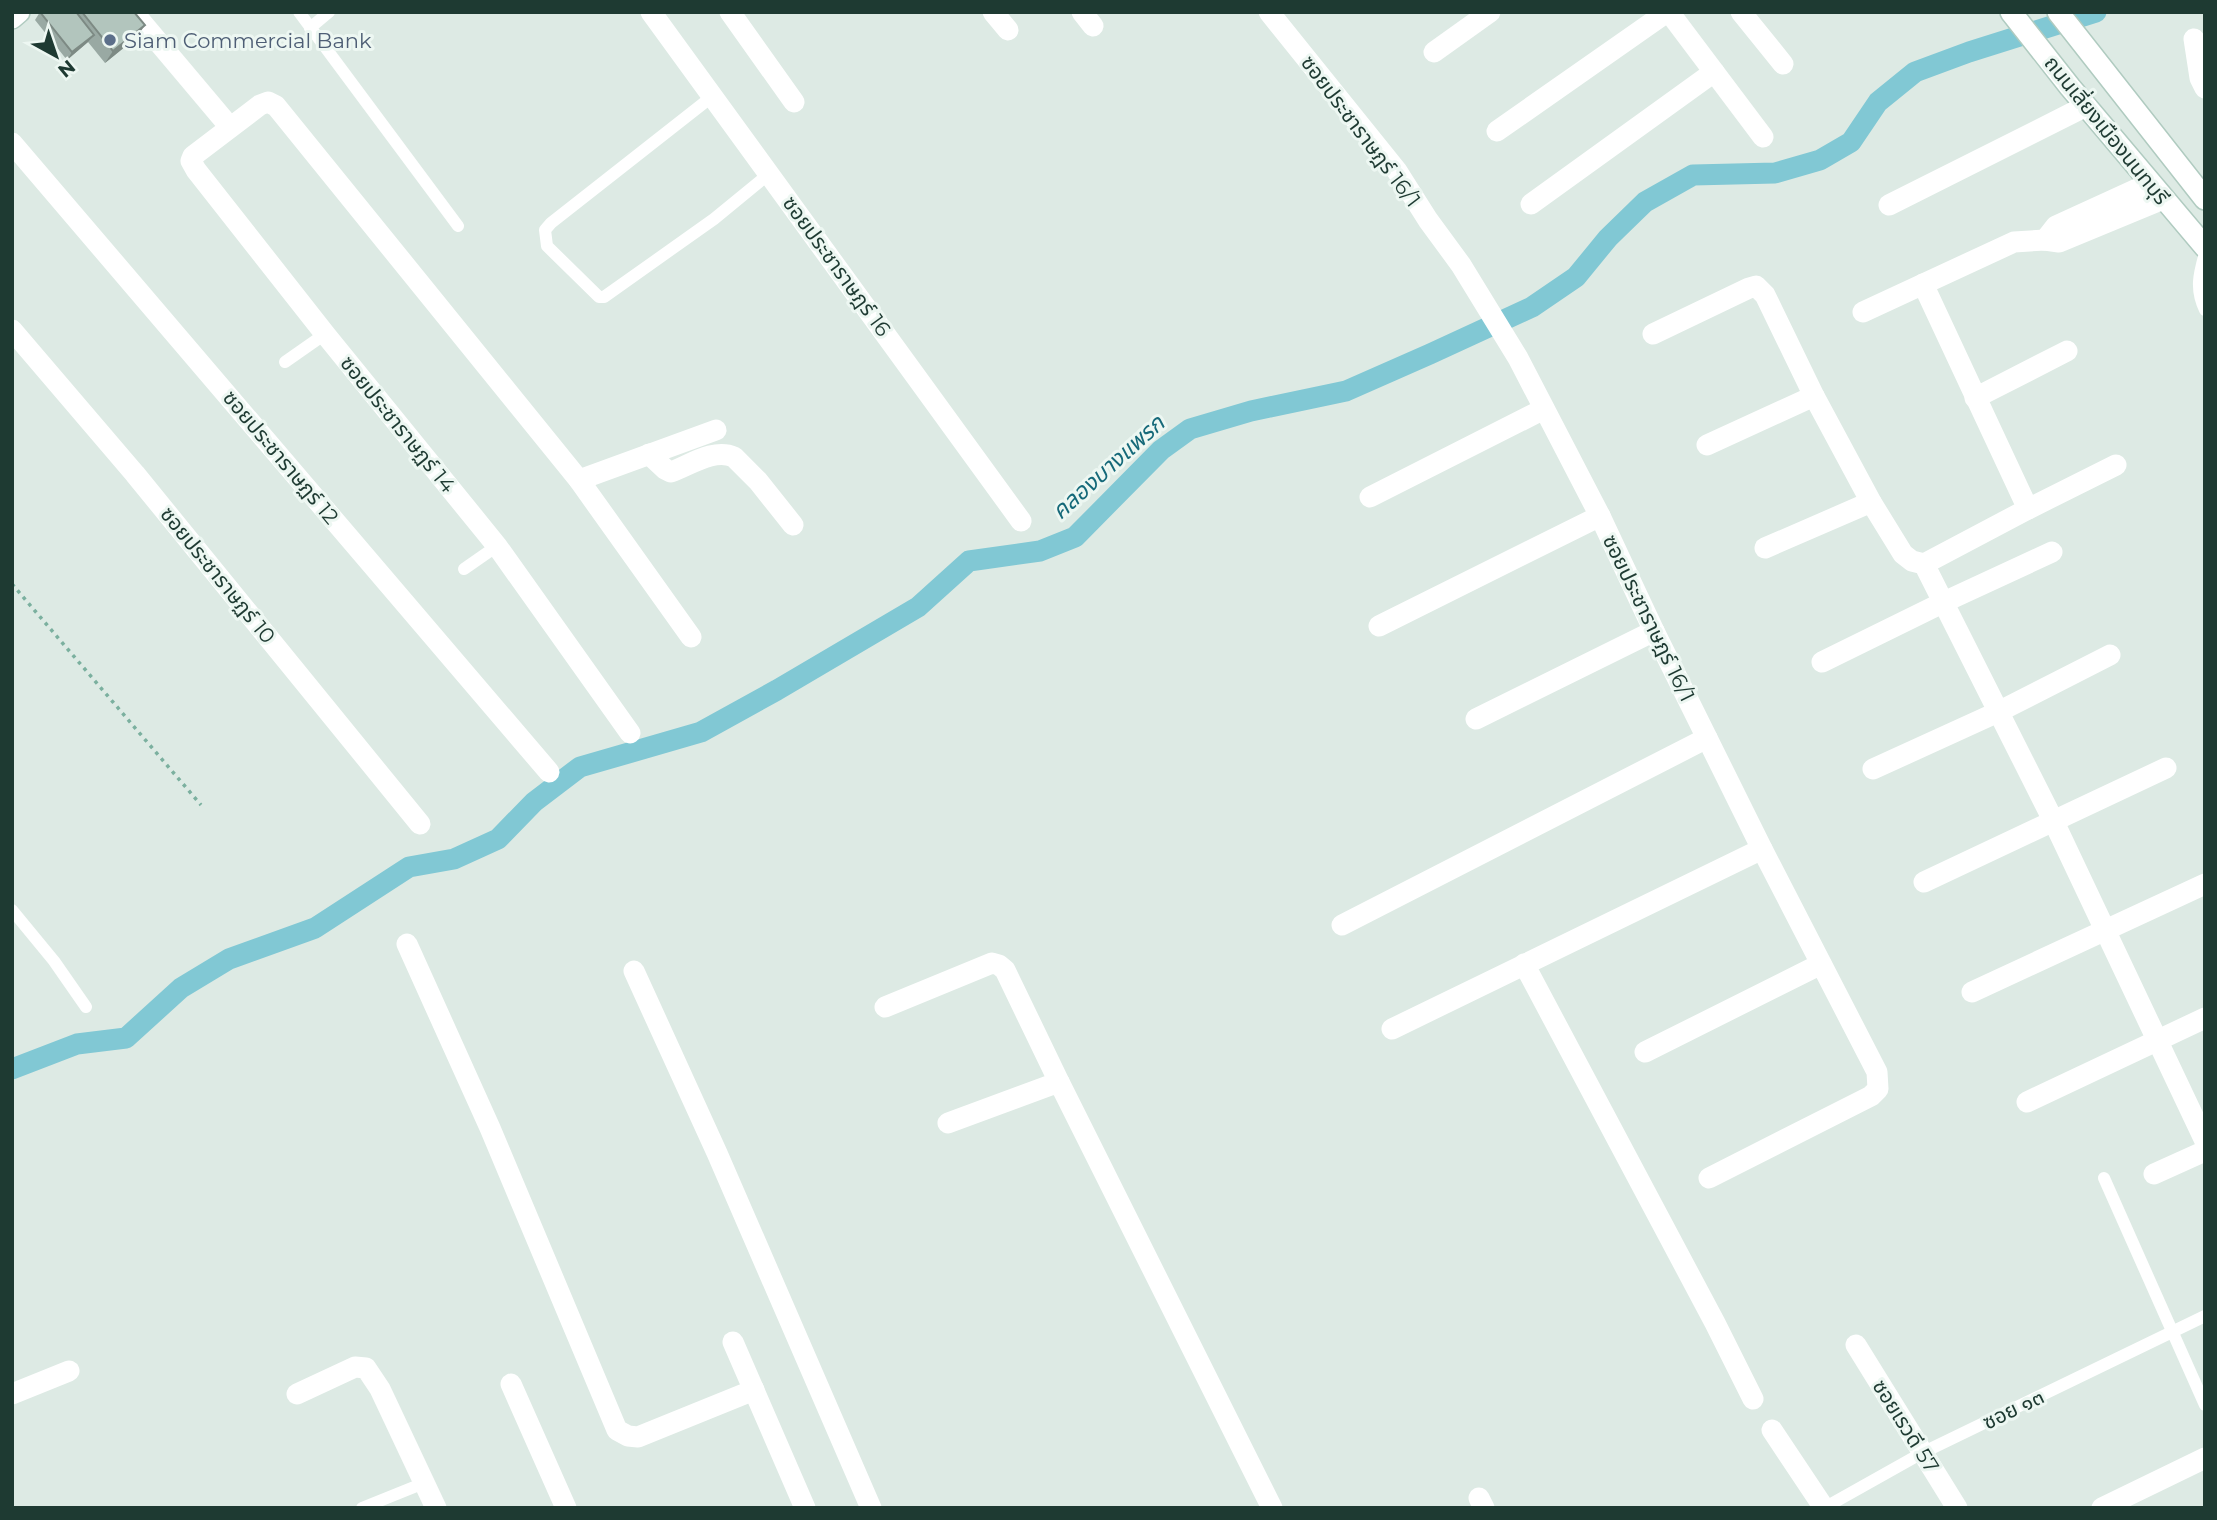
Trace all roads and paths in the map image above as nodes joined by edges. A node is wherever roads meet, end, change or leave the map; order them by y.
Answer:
1 (19, 12) edge
2 (133, 12) edge
3 (299, 12) edge
4 (329, 12) edge
5 (652, 12) edge
6 (730, 12) edge
7 (993, 12) edge
8 (1269, 12) edge
9 (1490, 12) edge
10 (1668, 12) edge
11 (1741, 12) edge
12 (2058, 12) edge
13 (2015, 16) edge
14 (12, 18) edge
15 (310, 28) junction
16 (1008, 30) dead end
17 (2194, 39) dead end
18 (1434, 52) dead end
19 (1783, 64) dead end
20 (1714, 72) junction
21 (2205, 88) edge
22 (714, 96) junction
23 (794, 102) dead end
24 (2086, 106) junction
25 (229, 126) junction
26 (1497, 131) dead end
27 (1763, 137) dead end
28 (12, 143) edge
29 (769, 173) junction
30 (2156, 191) junction
31 (2205, 199) edge
32 (1531, 204) dead end
33 (1889, 205) dead end
34 (458, 226) dead end
35 (2205, 247) edge
36 (2205, 253) edge
37 (1923, 285) junction
38 (2205, 310) edge
39 (1863, 312) dead end
40 (12, 330) edge
41 (324, 334) junction
42 (1653, 334) dead end
43 (2067, 351) dead end
44 (285, 362) dead end
45 (1814, 396) junction
46 (1975, 398) junction
47 (1544, 409) junction
48 (716, 430) dead end
49 (1707, 445) dead end
50 (649, 454) junction
51 (2116, 465) dead end
52 (579, 480) junction
53 (1370, 497) dead end
54 (1871, 502) junction
55 (2028, 509) junction
56 (1600, 516) junction
57 (1021, 521) dead end
58 (793, 525) dead end
59 (497, 546) junction
60 (1765, 548) dead end
61 (2052, 552) dead end
62 (1924, 564) junction
63 (464, 569) dead end
64 (12, 584) edge
65 (1944, 602) junction
66 (1379, 626) dead end
67 (1654, 631) junction
68 (691, 637) dead end
69 (2110, 655) dead end
70 (1822, 662) dead end
71 (1998, 712) junction
72 (1476, 719) dead end
73 (630, 733) dead end
74 (1707, 738) junction
75 (2166, 768) dead end
76 (1873, 769) dead end
77 (549, 772) dead end
78 (201, 805) dead end
79 (2053, 820) junction
80 (420, 824) dead end
81 (1762, 849) junction
82 (1924, 882) dead end
83 (2205, 884) edge
84 (12, 910) edge
85 (1342, 925) dead end
86 (2104, 932) junction
87 (407, 944) dead end
88 (1524, 964) junction
89 (1821, 964) junction
90 (634, 971) dead end
91 (1972, 992) dead end
92 (86, 1007) dead end
93 (885, 1007) dead end
94 (2205, 1018) edge
95 (1392, 1029) dead end
96 (2156, 1041) junction
97 (1645, 1052) dead end
98 (1059, 1082) junction
99 (2027, 1102) dead end
100 (948, 1124) dead end
101 (2205, 1141) edge
102 (2205, 1151) edge
103 (2154, 1174) dead end
104 (1709, 1178) dead end
105 (2104, 1178) dead end
106 (2205, 1316) edge
107 (2173, 1332) junction
108 (733, 1342) dead end
109 (1856, 1345) dead end
110 (69, 1371) dead end
111 (511, 1384) dead end
112 (754, 1390) junction
113 (12, 1394) edge
114 (298, 1394) dead end
115 (1753, 1399) dead end
116 (2205, 1405) edge
117 (1772, 1430) dead end
118 (1922, 1453) junction
119 (2205, 1458) edge
120 (424, 1483) junction
121 (1270, 1503) edge
122 (797, 1505) edge
123 (362, 1508) edge
124 (436, 1508) edge
125 (566, 1508) edge
126 (871, 1508) edge
127 (1248, 1508) edge
128 (1824, 1508) edge
129 (1957, 1508) edge
130 (2102, 1508) edge

1 - 14 street
2 - 25 street
3 - 15 lane
4 - 15 lane
5 - 22 street, ซอยประชาราษฎร์ 16
6 - 23 street
7 - 16 street
8 - 47 street, ซอยประชาราษฎร์ 16/1
9 - 18 street
10 - 20 street
10 - 26 street
11 - 19 street
12 - 31 street, ถนนเลี่ยงเมืองนนทบุรี
13 - 24 street, ถนนเลี่ยงเมืองนนทบุรี
15 - 34 lane
17 - 21 street
20 - 27 street
20 - 32 street
22 - 29 street, ซอยประชาราษฎร์ 16
22 - 29 lane
24 - 30 street, ถนนเลี่ยงเมืองนนทบุรี
24 - 33 street
25 - 41 street, ซอยประชาราษฏร์ 14
25 - 52 street, ซอยประชาราษฏร์ 14
28 - 77 street, ซอยประชาราษฏร์ 12
29 - 57 street, ซอยประชาราษฎร์ 16
30 - 35 street, ถนนเลี่ยงเมืองนนทบุรี
30 - 37 street
36 - 38 lane
37 - 39 street
37 - 46 street
40 - 80 street, ซอยประชาราษฏร์ 10
41 - 44 lane
41 - 59 street, ซอยประชาราษฏร์ 14
42 - 45 street
43 - 46 street
45 - 49 street
45 - 54 street
46 - 55 street
47 - 53 street
47 - 56 street, ซอยประชาราษฎร์ 16/1
48 - 50 street
50 - 52 street
50 - 58 street
51 - 55 street
52 - 68 street
54 - 60 street
54 - 62 street
55 - 62 street
56 - 66 street
56 - 67 street, ซอยประชาราษฎร์ 16/1
59 - 63 lane
59 - 73 street, ซอยประชาราษฏร์ 14
61 - 65 street
62 - 65 street
64 - 78 path
65 - 70 street
65 - 71 street
67 - 72 street
67 - 74 street, ซอยประชาราษฎร์ 16/1
69 - 71 street
71 - 76 street
71 - 79 street
74 - 81 street, ซอยประชาราษฎร์ 16/1
74 - 85 street
75 - 79 street
79 - 82 street
79 - 86 street
81 - 88 street
81 - 89 street, ซอยประชาราษฎร์ 16/1
83 - 86 street
84 - 92 lane
86 - 91 street
86 - 96 street
87 - 112 street
88 - 95 street
88 - 115 street
89 - 97 street
89 - 104 street, ซอยประชาราษฎร์ 16/1
90 - 126 street
93 - 98 street
94 - 96 street
96 - 99 street
96 - 101 street
98 - 100 street
98 - 121 street
102 - 103 street
105 - 107 lane
106 - 107 lane, ซอย ๑๓
107 - 116 lane
107 - 118 lane, ซอย ๑๓
108 - 112 street
109 - 118 street, ซอยเรวดี 57
110 - 113 street
111 - 125 street
112 - 122 street
114 - 120 street
117 - 128 street
118 - 128 lane, ซอย ๑๓
118 - 129 street, ซอยเรวดี 57
119 - 130 street
120 - 123 lane
120 - 124 street
121 - 127 street

